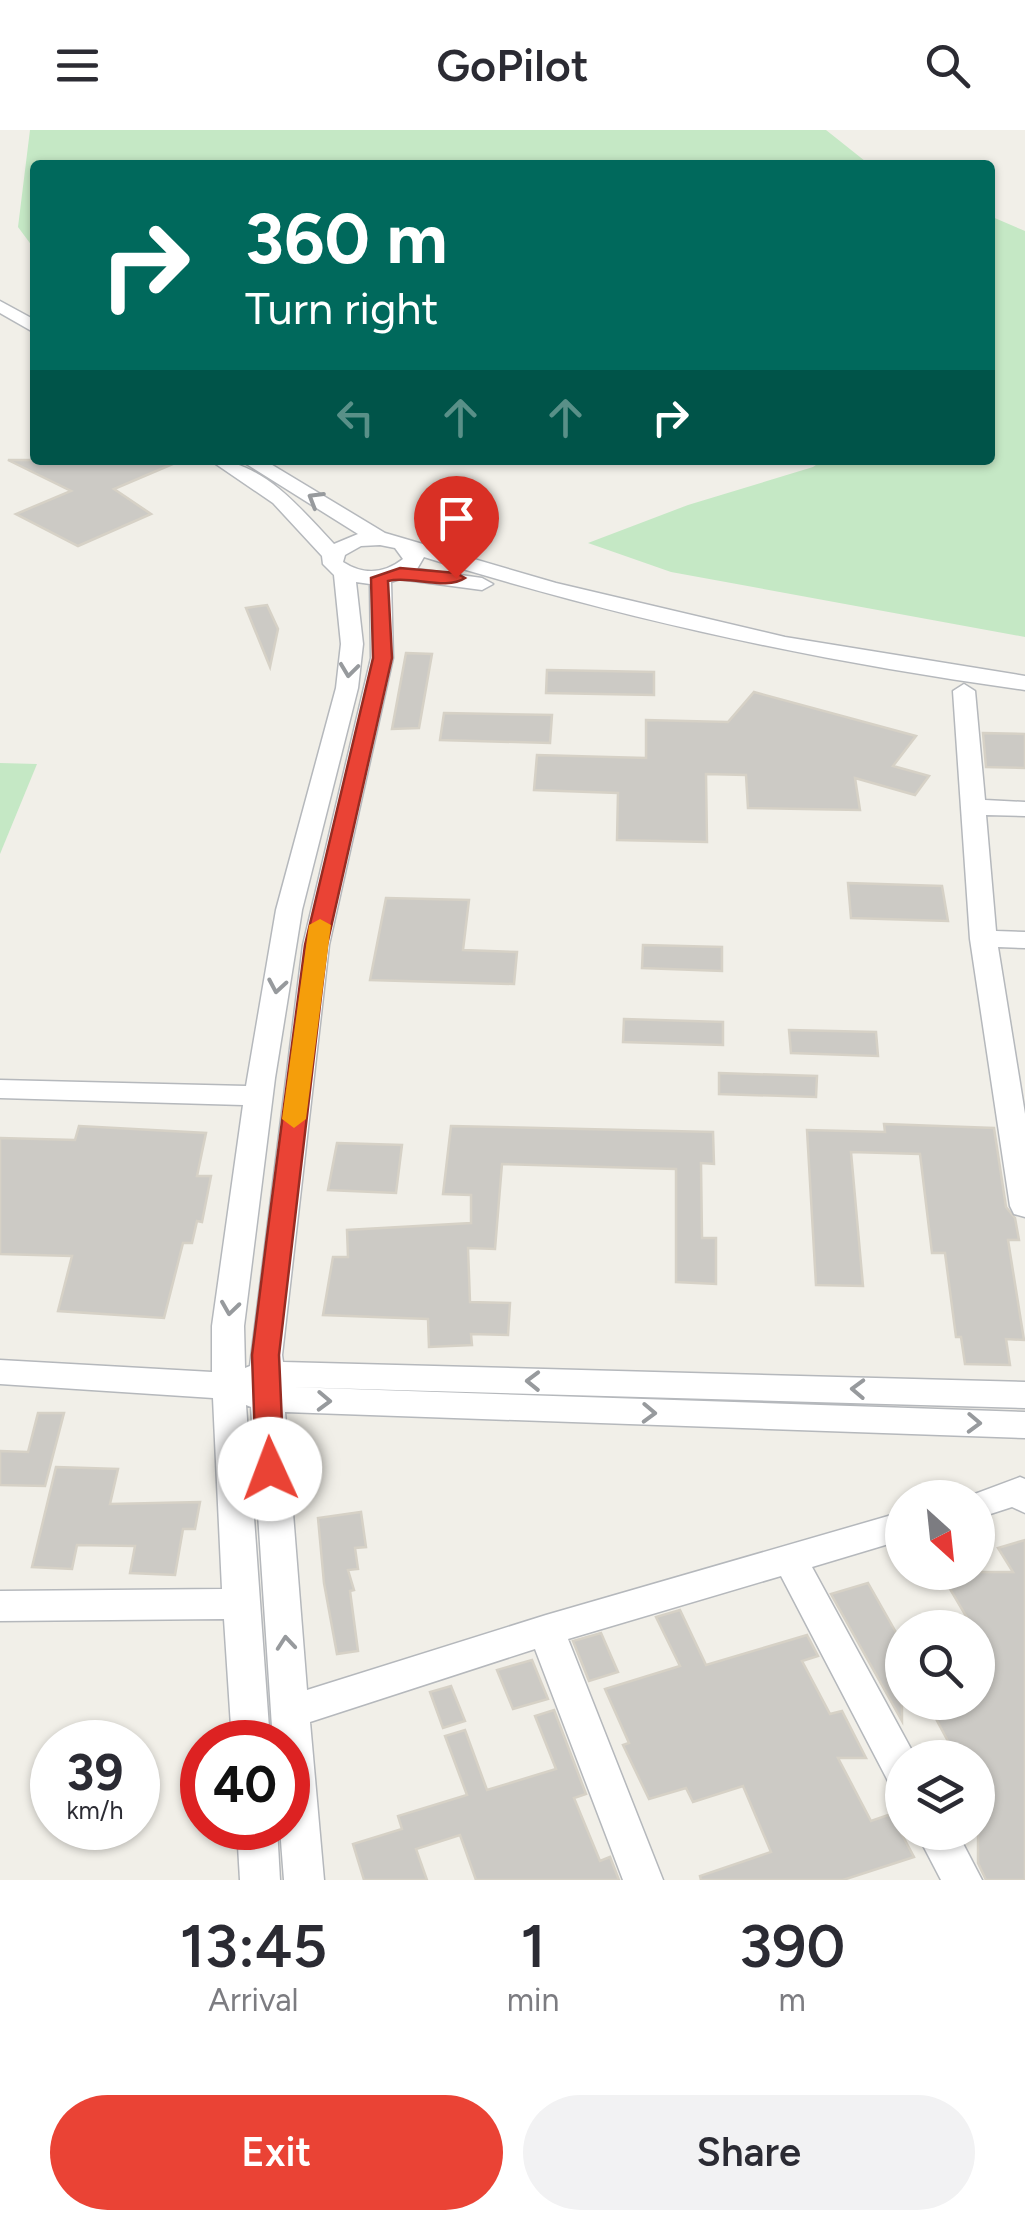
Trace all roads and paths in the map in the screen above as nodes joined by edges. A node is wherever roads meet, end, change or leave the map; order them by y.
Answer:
1 (0, 306) edge
2 (0, 325) edge
3 (30, 325) edge
4 (30, 343) edge
5 (228, 465) edge
6 (258, 465) edge
7 (380, 538) junction
8 (403, 544) junction
9 (338, 564) junction
10 (390, 575) junction
11 (1025, 683) edge
12 (964, 691) junction
13 (1025, 697) edge
14 (972, 807) junction
15 (1025, 809) edge
16 (983, 939) junction
17 (1025, 940) edge
18 (0, 1089) edge
19 (259, 1096) junction
20 (1018, 1121) edge
21 (1025, 1206) edge
22 (0, 1372) edge
23 (229, 1386) junction
24 (267, 1386) junction
25 (1025, 1395) edge
26 (1025, 1425) edge
27 (995, 1499) edge
28 (1025, 1499) edge
29 (885, 1531) edge
30 (790, 1559) junction
31 (242, 1604) junction
32 (0, 1606) edge
33 (546, 1630) junction
34 (292, 1710) junction
35 (250, 1720) edge
36 (887, 1740) edge
37 (258, 1850) edge
38 (946, 1850) edge
39 (260, 1880) edge
40 (304, 1880) edge
41 (643, 1880) edge
42 (962, 1880) edge

1 - 3 street
2 - 4 street
5 - 9 street
7 -> 6 street
7 - 8 street
7 - 9 street
8 - 10 street
8 - 11 street
9 - 10 street
9 -> 19 street
10 - 12 street
10 - 24 street
12 - 13 street
12 - 14 street
14 - 15 street
14 - 16 street
16 - 17 street
16 - 20 street
18 - 19 street
19 -> 23 street
20 - 21 street
22 - 23 street
23 - 24 street
23 - 31 street
25 -> 24 street
24 -> 26 street
34 -> 24 street
27 - 28 street
29 - 30 street
30 - 33 street
30 - 36 street
31 - 32 street
31 - 35 street
33 - 34 street
33 - 41 street
34 - 40 street
37 - 39 street
38 - 42 street

